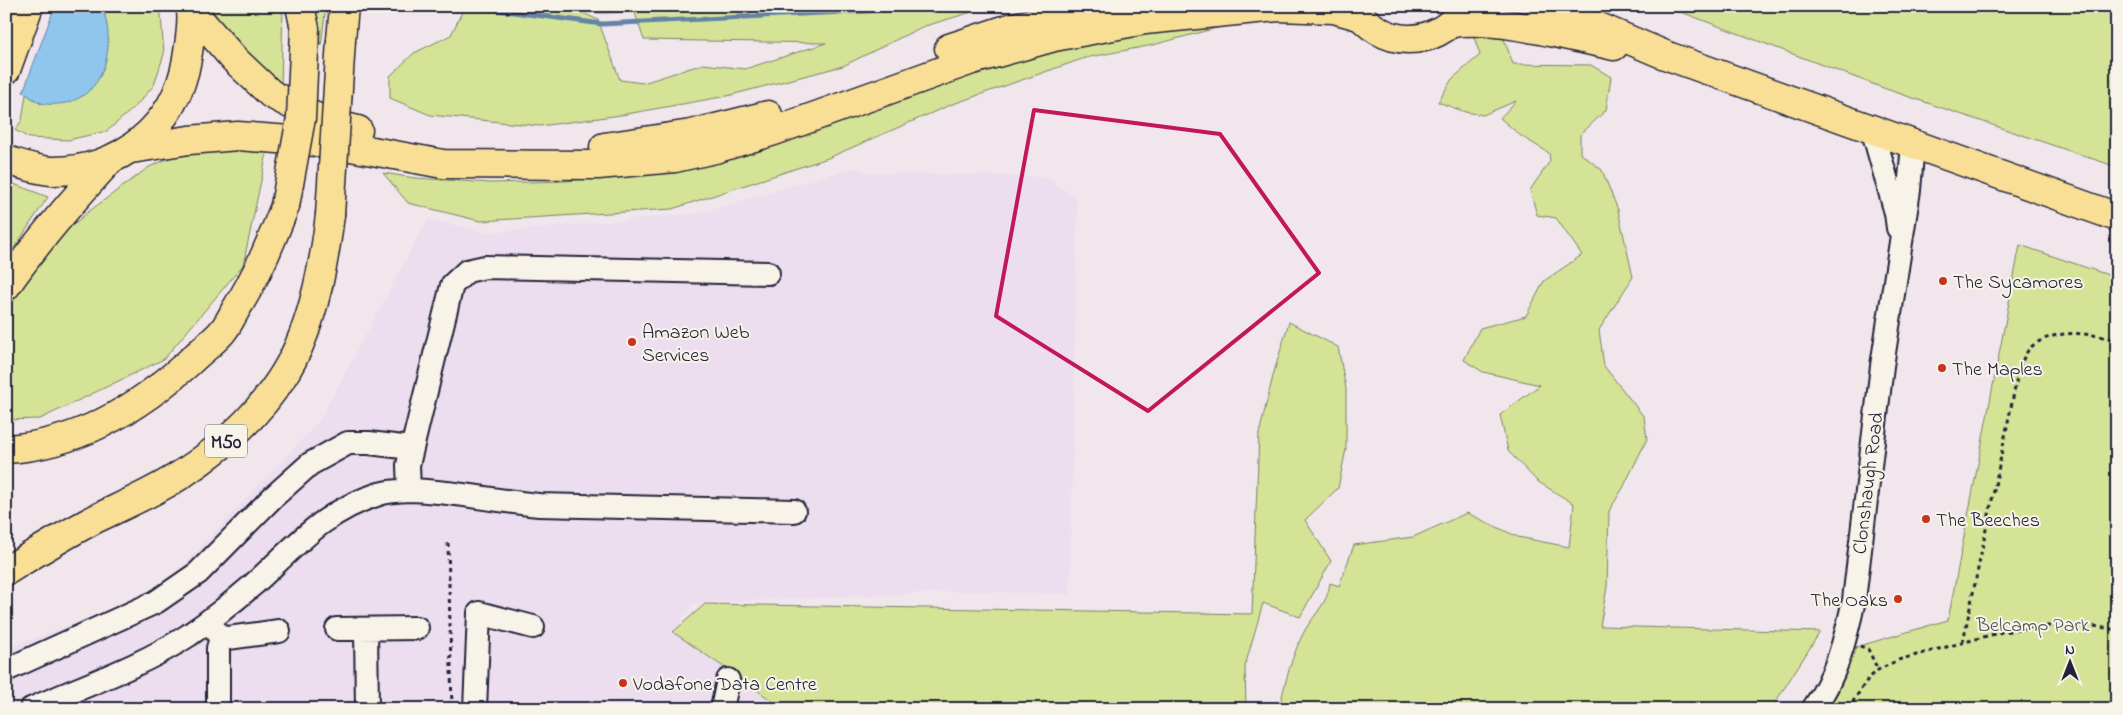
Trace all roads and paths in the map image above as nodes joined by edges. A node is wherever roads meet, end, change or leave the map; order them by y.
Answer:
1 (29, 6) edge
2 (344, 6) edge
3 (1119, 6) edge
4 (1542, 6) edge
5 (190, 8) edge
6 (1356, 11) edge
7 (1458, 15) edge
8 (302, 18) edge
9 (1665, 55) junction
10 (6, 70) edge
11 (1869, 129) junction
12 (1913, 144) junction
13 (120, 155) junction
14 (6, 160) edge
15 (2117, 217) edge
16 (1900, 252) junction
17 (768, 273) dead end
18 (6, 286) edge
19 (2117, 342) edge
20 (412, 448) junction
21 (6, 449) edge
22 (408, 490) junction
23 (794, 511) dead end
24 (448, 542) dead end
25 (6, 571) edge
26 (533, 627) dead end
27 (417, 628) dead end
28 (337, 629) dead end
29 (366, 629) junction
30 (215, 630) junction
31 (2117, 630) edge
32 (278, 631) dead end
33 (1844, 642) junction
34 (1963, 642) junction
35 (6, 670) edge
36 (1878, 670) junction
37 (728, 680) dead end
38 (31, 709) edge
39 (218, 709) edge
40 (367, 709) edge
41 (452, 709) edge
42 (475, 709) edge
43 (722, 709) edge
44 (1813, 709) edge
45 (1848, 709) edge

1 - 10 main road
2 - 25 main road, M50, bridge
3 - 5 main road
4 - 9 main road
5 - 13 main road
6 - 7 main road
6 - 13 main road
7 - 9 main road
8 - 21 main road, bridge
9 - 11 main road
11 - 12 main road
11 - 16 street, Clonshaugh Road
12 - 15 main road
12 - 16 street, Clonshaugh Road
13 - 14 main road
13 - 18 main road
16 - 33 street, Clonshaugh Road
17 - 20 street
19 - 34 path
20 - 22 street
20 - 35 street
22 - 23 street
22 - 30 street
24 - 41 path
26 - 42 street
27 - 29 street
28 - 29 street
29 - 40 street
30 - 32 street
30 - 38 street
30 - 39 street
31 - 34 path
33 - 36 path
33 - 44 street, Clonshaugh Road
34 - 36 path
36 - 45 path
37 - 43 street

